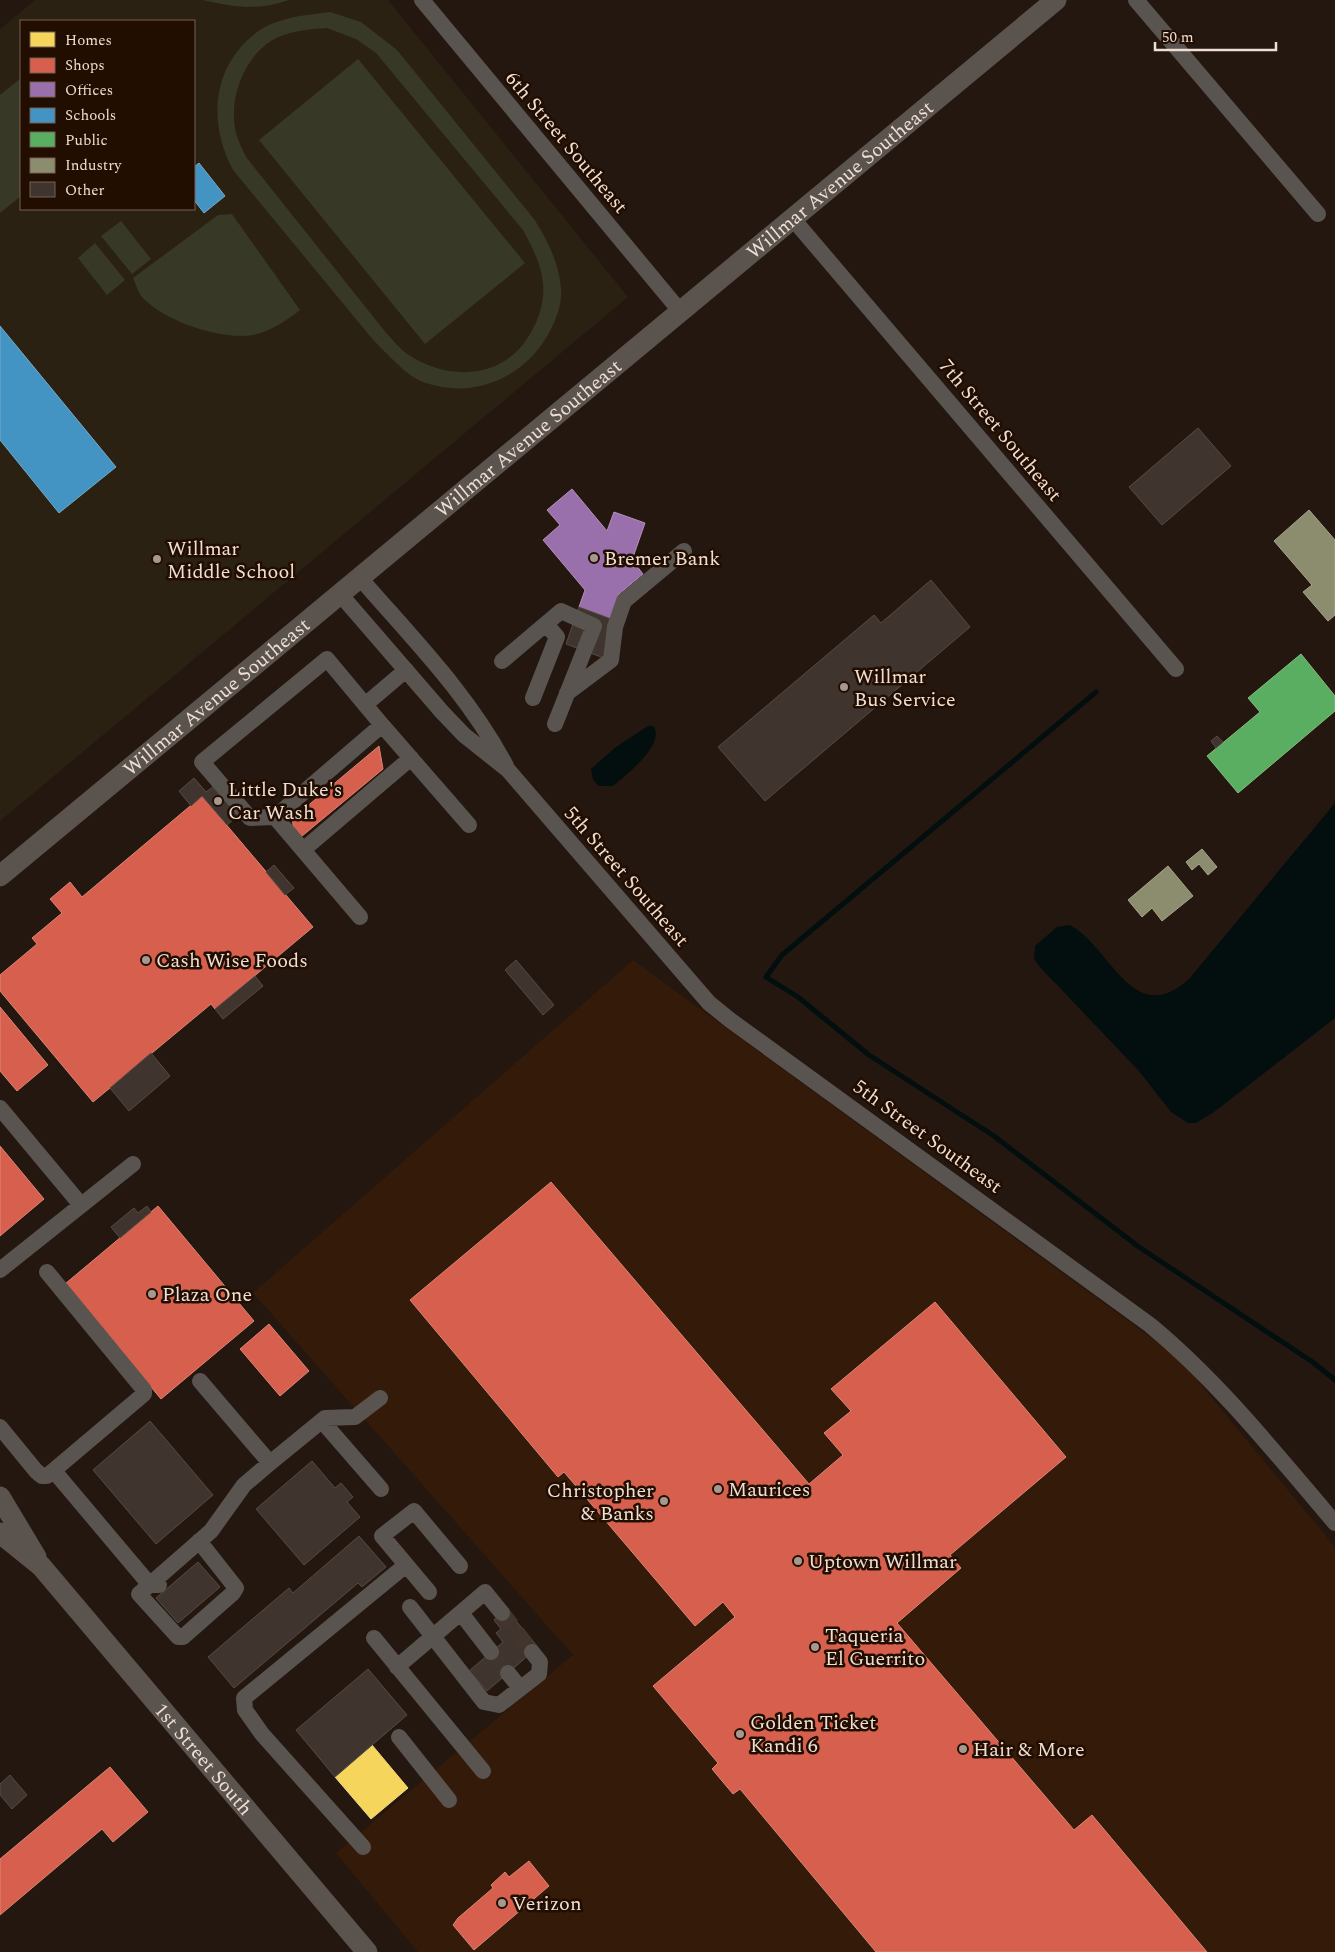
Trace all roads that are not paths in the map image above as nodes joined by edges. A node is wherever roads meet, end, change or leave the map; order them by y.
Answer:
1 (422, 0) edge
2 (1056, 0) edge
3 (1136, 0) edge
4 (1318, 214) dead end
5 (793, 219) junction
6 (680, 311) junction
7 (684, 550) dead end
8 (360, 578) junction
9 (340, 594) junction
10 (546, 624) junction
11 (502, 661) dead end
12 (1176, 668) dead end
13 (406, 670) junction
14 (567, 693) junction
15 (533, 698) dead end
16 (366, 704) junction
17 (555, 724) dead end
18 (382, 725) junction
19 (411, 758) junction
20 (508, 770) junction
21 (276, 817) junction
22 (469, 825) dead end
23 (303, 850) junction
24 (0, 876) edge
25 (360, 917) dead end
26 (0, 1108) edge
27 (133, 1164) dead end
28 (81, 1205) junction
29 (0, 1270) edge
30 (47, 1272) dead end
31 (200, 1381) dead end
32 (380, 1398) dead end
33 (322, 1421) junction
34 (0, 1427) edge
35 (270, 1463) junction
36 (54, 1471) junction
37 (381, 1489) dead end
38 (0, 1497) edge
39 (1335, 1523) edge
40 (0, 1533) edge
41 (202, 1545) junction
42 (406, 1564) junction
43 (41, 1566) junction
44 (460, 1566) dead end
45 (150, 1585) junction
46 (429, 1592) dead end
47 (410, 1608) dead end
48 (461, 1613) junction
49 (502, 1613) tunnel mouth
50 (433, 1636) junction
51 (374, 1638) dead end
52 (491, 1652) tunnel mouth
53 (532, 1652) tunnel mouth
54 (397, 1667) junction
55 (508, 1673) tunnel mouth
56 (520, 1688) junction
57 (399, 1738) dead end
58 (483, 1771) dead end
59 (449, 1800) dead end
60 (363, 1847) dead end
61 (367, 1952) edge

1 - 6 street, 6th Street Southeast
2 - 5 main road, Willmar Avenue Southeast
3 - 4 street
5 - 6 main road, Willmar Avenue Southeast
5 - 12 street, 7th Street Southeast
6 - 8 main road, Willmar Avenue Southeast
7 - 14 street
8 - 9 main road, Willmar Avenue Southeast
8 - 20 street, 5th Street Southeast
9 - 13 street, 5th Street Southeast
9 - 24 main road, Willmar Avenue Southeast
10 - 11 street
10 - 14 street
10 - 15 street
13 - 16 street
13 - 20 street, 5th Street Southeast
14 - 17 street
16 - 18 street
16 - 21 street
18 - 19 street
18 - 21 street
19 - 22 street
19 - 23 street
20 - 39 street, 5th Street Southeast
21 - 23 street
23 - 25 street
26 - 28 street
27 - 28 street
28 - 29 street
30 - 36 street
31 - 35 street
32 - 33 street
33 - 35 street
33 - 37 street
34 - 36 street
35 - 41 street
36 - 45 street
38 - 43 main road, 1st Street South
40 - 43 main road, 1st Street South
41 - 45 street
41 - 45 street
42 - 44 street
42 - 46 street
42 - 60 street
43 - 61 main road, 1st Street South
47 - 50 street
48 - 49 street
48 - 50 street
48 - 52 street
50 - 54 street
50 - 56 street
51 - 54 street
53 - 56 street
54 - 58 street
55 - 56 street
57 - 59 street

